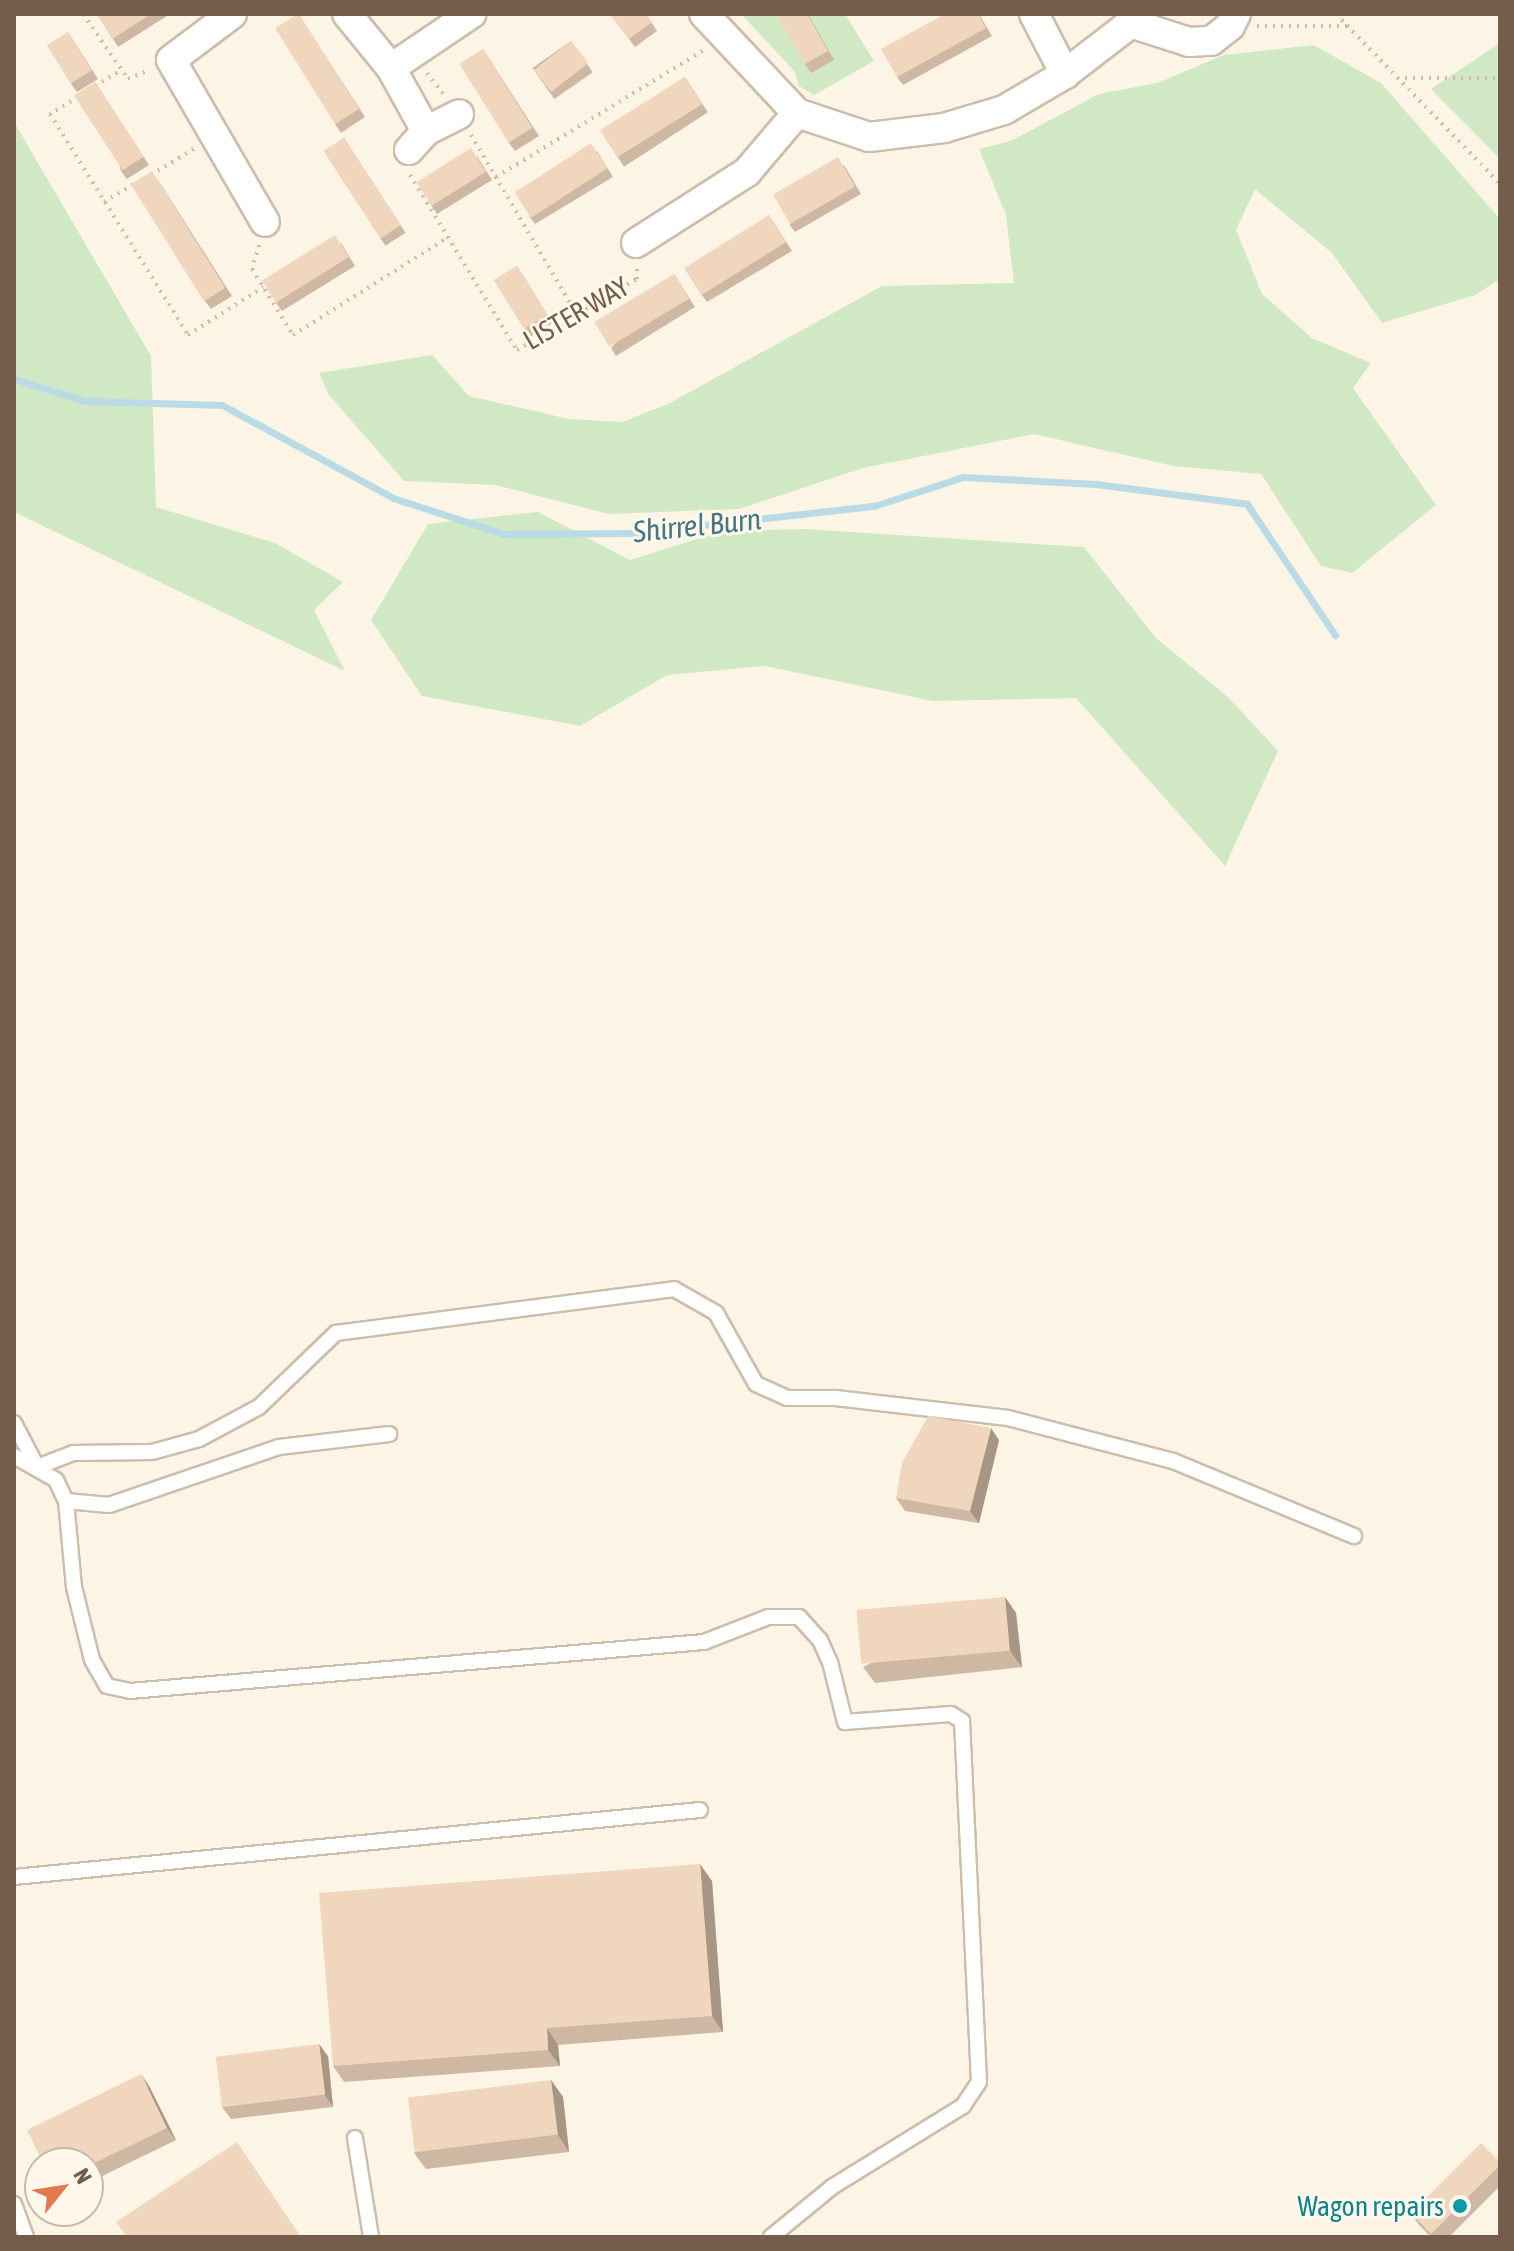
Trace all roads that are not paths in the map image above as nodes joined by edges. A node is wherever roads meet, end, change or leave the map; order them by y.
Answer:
1 (232, 14) edge
2 (347, 14) edge
3 (471, 14) edge
4 (704, 14) edge
5 (1034, 14) edge
6 (1138, 19) edge
7 (1233, 20) edge
8 (402, 62) junction
9 (1065, 74) junction
10 (797, 113) junction
11 (459, 114) road end
12 (265, 222) dead end
13 (636, 243) road end
14 (14, 1423) edge
15 (389, 1434) dead end
16 (14, 1456) edge
17 (37, 1467) junction
18 (66, 1501) junction
19 (1354, 1536) dead end
20 (700, 1810) dead end
21 (14, 1877) edge
22 (355, 2138) dead end
23 (14, 2204) edge
24 (26, 2237) edge
25 (371, 2237) edge
26 (771, 2237) edge

1 - 12 street
2 - 8 street
3 - 8 street
4 - 10 street
5 - 9 street
6 - 7 street
6 - 9 street
8 - 11 street
9 - 10 street
10 - 13 street
14 - 17 lane
15 - 18 lane
16 - 17 lane
17 - 18 lane
17 - 19 lane
18 - 26 lane
20 - 21 lane
22 - 25 lane
23 - 24 lane

